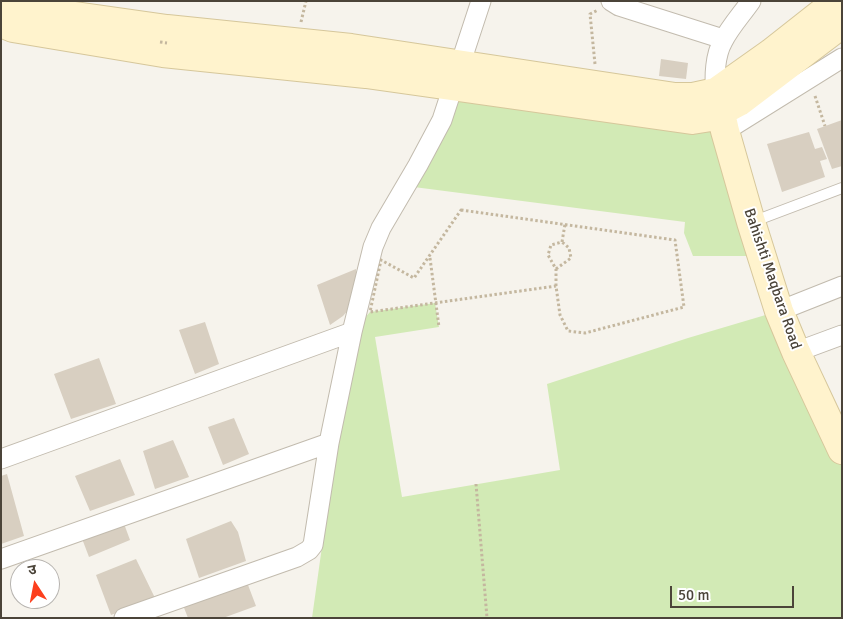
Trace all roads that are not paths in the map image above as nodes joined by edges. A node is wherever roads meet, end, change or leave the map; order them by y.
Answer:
1 (5, 1) edge
2 (481, 1) edge
3 (751, 1) edge
4 (838, 1) edge
5 (611, 2) edge
6 (1, 23) edge
7 (842, 24) edge
8 (164, 42) junction
9 (722, 43) junction
10 (842, 58) edge
11 (457, 75) junction
12 (719, 104) junction
13 (842, 188) edge
14 (751, 222) junction
15 (842, 286) edge
16 (780, 310) junction
17 (352, 332) junction
18 (842, 335) edge
19 (796, 352) junction
20 (329, 443) junction
21 (841, 445) edge
22 (1, 459) edge
23 (1, 559) edge
24 (124, 618) edge

1 - 8 street
2 - 11 street
3 - 9 street
4 - 12 street
5 - 9 street
6 - 8 street
7 - 12 street
8 - 11 street
9 - 12 street
10 - 12 street
11 - 12 street
11 - 12 street
11 - 17 street
12 - 14 street, Bahishti Maqbara Road
13 - 14 lane
14 - 16 street, Bahishti Maqbara Road
15 - 16 street
16 - 19 street, Bahishti Maqbara Road
17 - 20 street
17 - 22 street
18 - 19 street
19 - 21 street, Bahishti Maqbara Road
20 - 23 street
20 - 24 street

